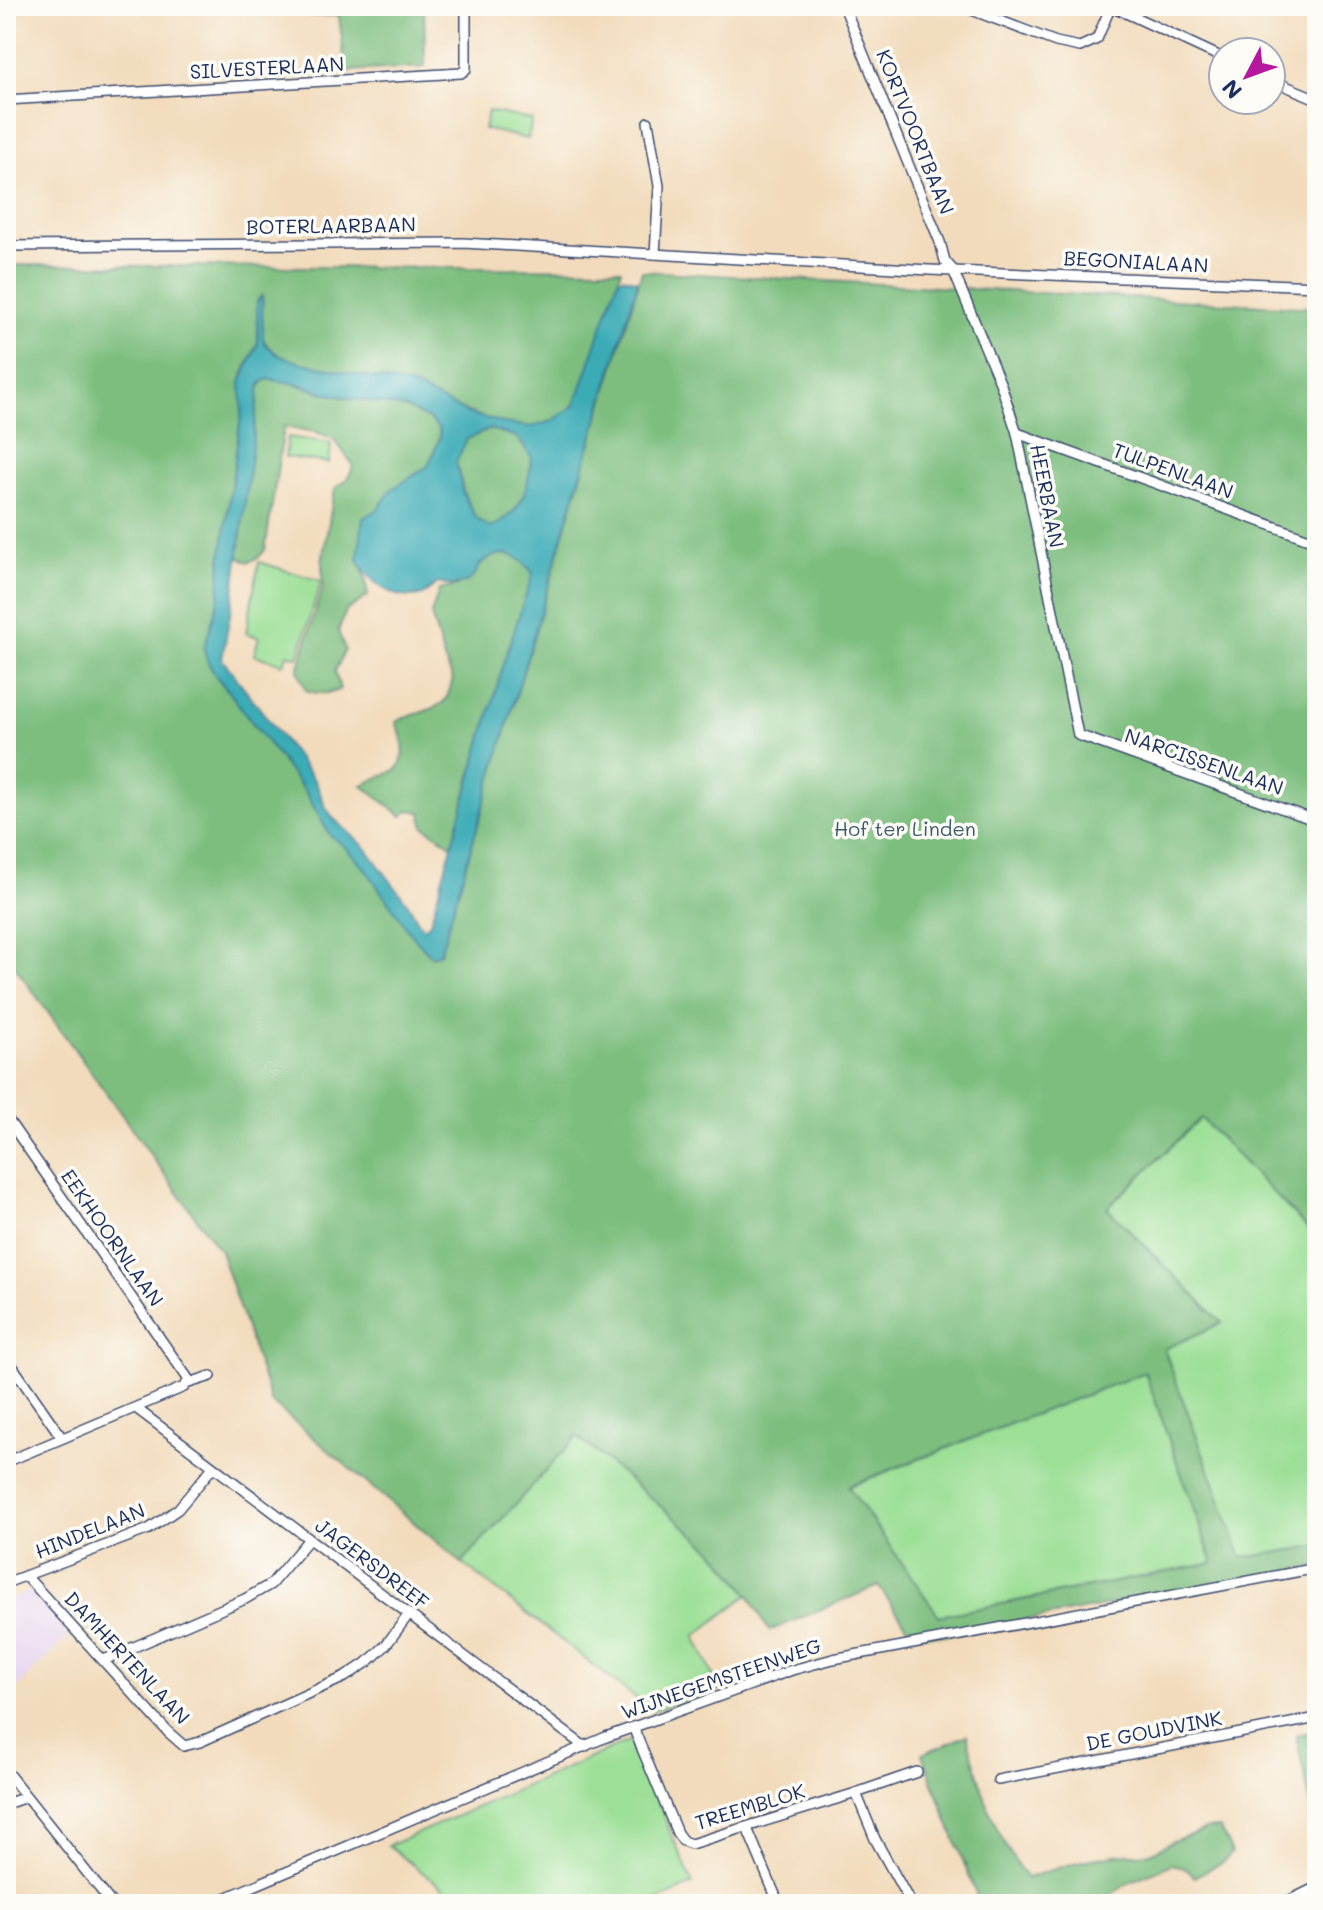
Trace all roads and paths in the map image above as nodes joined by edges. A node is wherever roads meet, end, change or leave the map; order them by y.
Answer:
1 (466, 6) edge
2 (844, 6) edge
3 (961, 6) edge
4 (1111, 6) edge
5 (1207, 51) edge
6 (1287, 87) edge
7 (1317, 99) edge
8 (6, 100) edge
9 (648, 122) dead end
10 (6, 246) edge
11 (655, 254) junction
12 (953, 270) junction
13 (1317, 286) edge
14 (1017, 433) junction
15 (1317, 542) edge
16 (1080, 737) joint
17 (1317, 821) edge
18 (6, 1117) edge
19 (6, 1357) edge
20 (211, 1376) dead end
21 (189, 1382) junction
22 (137, 1409) junction
23 (62, 1438) junction
24 (6, 1462) edge
25 (213, 1467) junction
26 (309, 1539) junction
27 (1317, 1568) edge
28 (26, 1576) junction
29 (6, 1583) edge
30 (409, 1614) junction
31 (104, 1660) junction
32 (1317, 1718) edge
33 (633, 1727) junction
34 (585, 1747) junction
35 (6, 1771) edge
36 (917, 1772) dead end
37 (998, 1780) dead end
38 (856, 1793) junction
39 (26, 1797) junction
40 (6, 1804) edge
41 (747, 1828) junction
42 (1317, 1887) edge
43 (112, 1904) edge
44 (211, 1904) edge
45 (779, 1904) edge
46 (911, 1904) edge
47 (1282, 1904) edge

1 - 8 street, SILVESTERLAAN
2 - 12 street, KORTVOORTBAAN
3 - 4 street
4 - 5 street
6 - 7 street
9 - 11 street
10 - 11 street, BOTERLAARBAAN
11 - 12 street, BOTERLAARBAAN
12 - 13 street, BEGONIALAAN
12 - 14 street, HEERBAAN
14 - 15 street, TULPENLAAN
14 - 16 street, HEERBAAN
16 - 17 street, NARCISSENLAAN
18 - 21 street, EEKHOORNLAAN
19 - 23 street
20 - 21 street
21 - 22 street
22 - 23 street
22 - 25 street, JAGERSDREEF
23 - 24 street
25 - 26 street, JAGERSDREEF
25 - 28 street, HINDELAAN
26 - 30 street, JAGERSDREEF
26 - 31 street
27 - 33 street, WIJNEGEMSTEENWEG
28 - 29 street, HINDELAAN
28 - 31 street, DAMHERTENLAAN
30 - 31 street, DAMHERTENLAAN
30 - 34 street, JAGERSDREEF
32 - 37 street, DE GOUDVINK
33 - 34 street, WIJNEGEMSTEENWEG
33 - 41 street, TREEMBLOK
34 - 44 street, WIJNEGEMSTEENWEG
35 - 39 street
36 - 38 street, TREEMBLOK
38 - 41 street, TREEMBLOK
38 - 46 street
39 - 40 street
39 - 43 street
41 - 45 street
42 - 47 street

